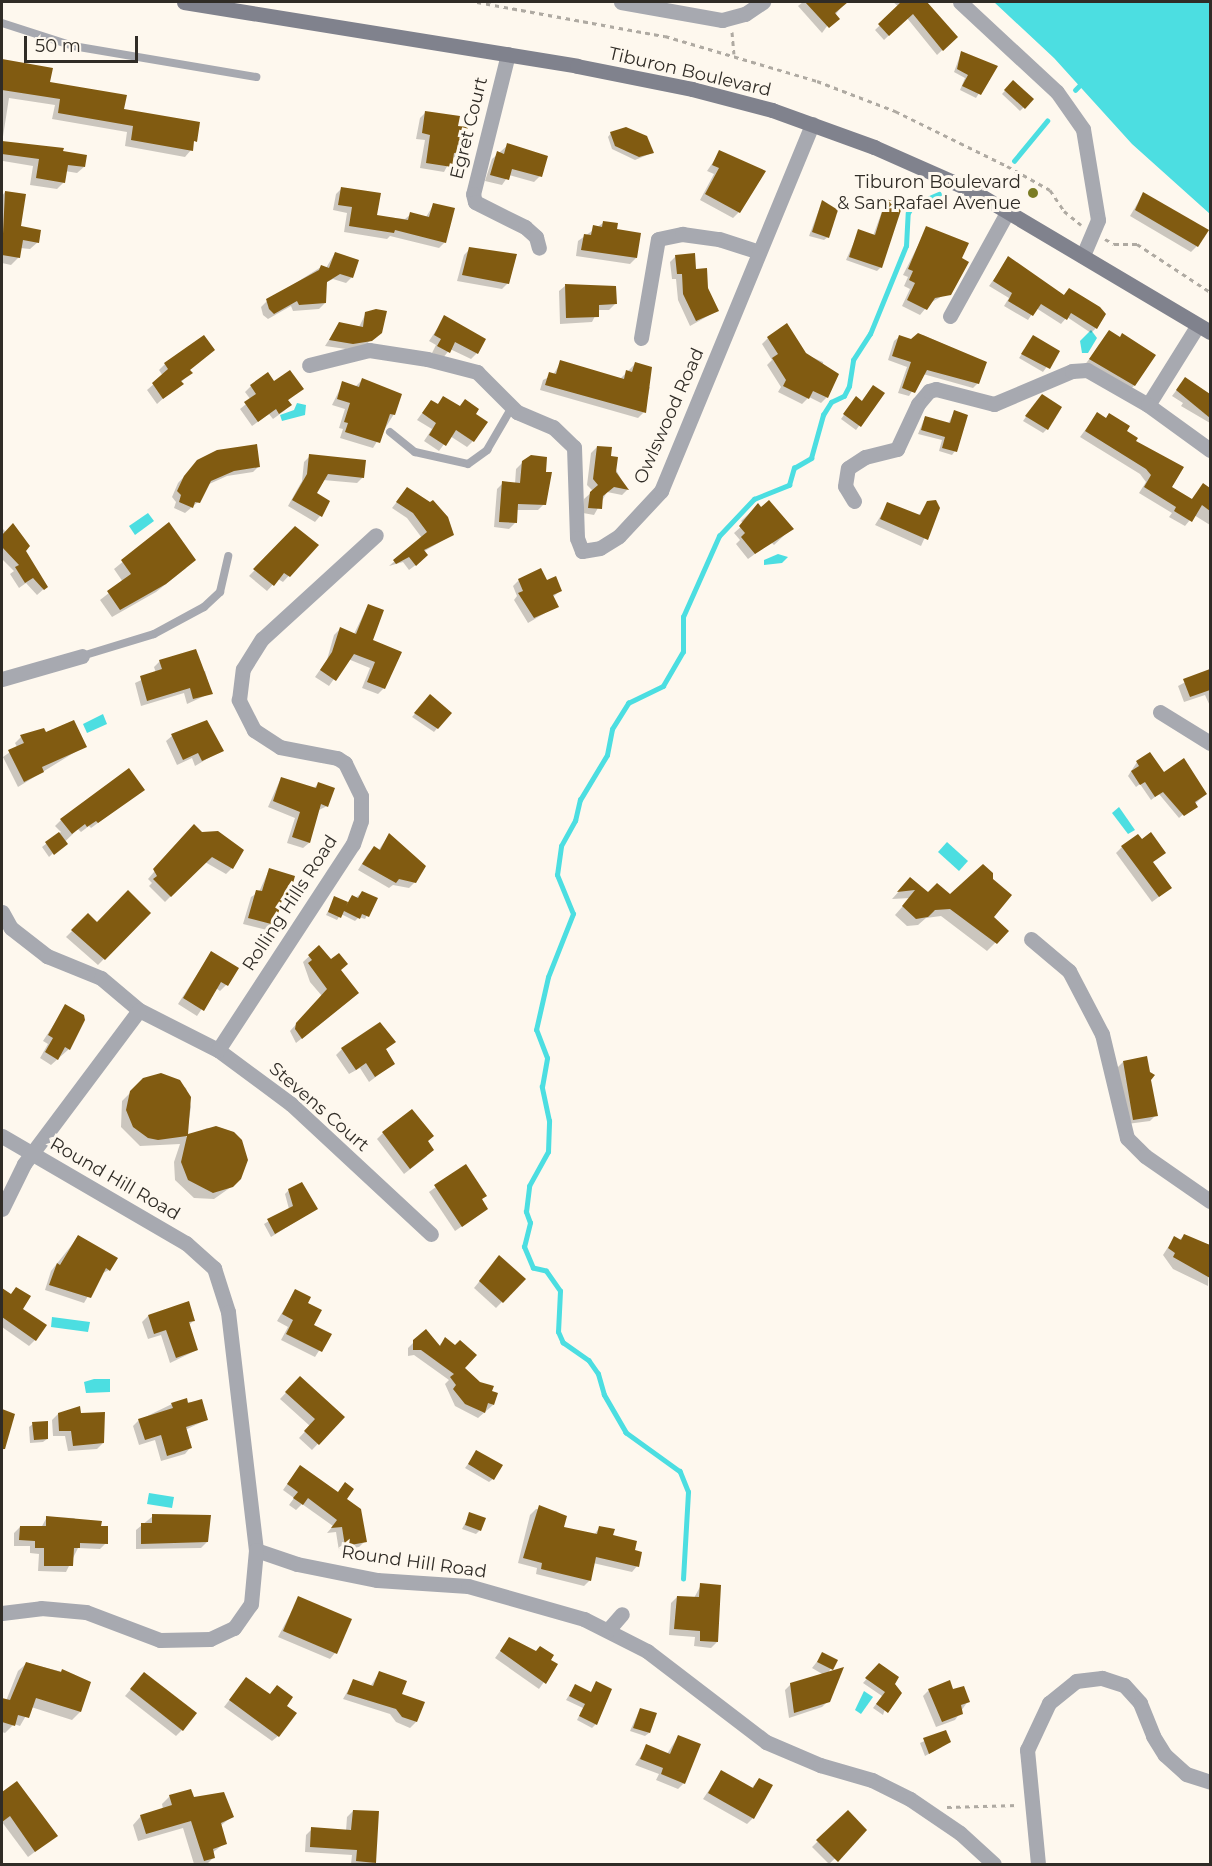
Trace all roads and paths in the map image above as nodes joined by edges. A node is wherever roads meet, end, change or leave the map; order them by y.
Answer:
1 (184, 2) edge
2 (477, 2) edge
3 (621, 2) edge
4 (763, 2) edge
5 (960, 2) edge
6 (730, 19) junction
7 (2, 23) edge
8 (508, 54) junction
9 (734, 54) junction
10 (256, 77) dead end
11 (812, 124) junction
12 (1008, 211) junction
13 (1080, 224) dead end
14 (1111, 242) dead end
15 (539, 248) dead end
16 (759, 252) junction
17 (1083, 256) junction
18 (1210, 291) edge
19 (950, 316) dead end
20 (1204, 328) edge
21 (641, 338) dead end
22 (309, 365) dead end
23 (1148, 405) junction
24 (512, 406) junction
25 (390, 432) dead end
26 (1210, 450) edge
27 (854, 501) dead end
28 (376, 535) dead end
29 (228, 556) dead end
30 (82, 656) joint
31 (2, 679) edge
32 (1160, 712) dead end
33 (1210, 743) edge
34 (2, 912) edge
35 (1031, 939) dead end
36 (139, 1010) junction
37 (218, 1050) junction
38 (2, 1136) edge
39 (33, 1154) junction
40 (1210, 1201) edge
41 (2, 1209) edge
42 (431, 1233) dead end
43 (256, 1550) junction
44 (2, 1613) edge
45 (622, 1614) dead end
46 (608, 1630) junction
47 (1210, 1782) edge
48 (1032, 1804) junction
49 (925, 1808) junction
50 (994, 1864) edge
51 (1038, 1864) edge

1 - 8 main road, Tiburon Boulevard
2 - 9 path
3 - 6 street
4 - 6 street
5 - 17 street
6 - 9 path
7 - 10 lane
8 - 11 main road, Tiburon Boulevard
8 - 15 street, Egret Court
9 - 13 path
11 - 12 main road, Tiburon Boulevard
11 - 16 street, Owlswood Road
12 - 17 main road, Tiburon Boulevard
12 - 19 street
14 - 18 path
16 - 21 street
16 - 24 street, Owlswood Road
17 - 20 main road, Tiburon Boulevard
20 - 23 street
22 - 24 street, Owlswood Road
23 - 26 street
23 - 27 street
24 - 25 lane
28 - 37 street, Rolling Hills Road
29 - 30 lane
30 - 31 street
32 - 33 street
34 - 36 street, Stevens Court
35 - 40 street
36 - 37 street, Stevens Court
36 - 39 street
37 - 42 street, Stevens Court
38 - 39 street, Round Hill Road
39 - 41 street
39 - 43 street, Round Hill Road
43 - 44 street
43 - 46 street, Round Hill Road
45 - 46 street
46 - 49 street, Round Hill Road
47 - 48 street
48 - 49 path
48 - 51 street
49 - 50 street, Round Hill Road

